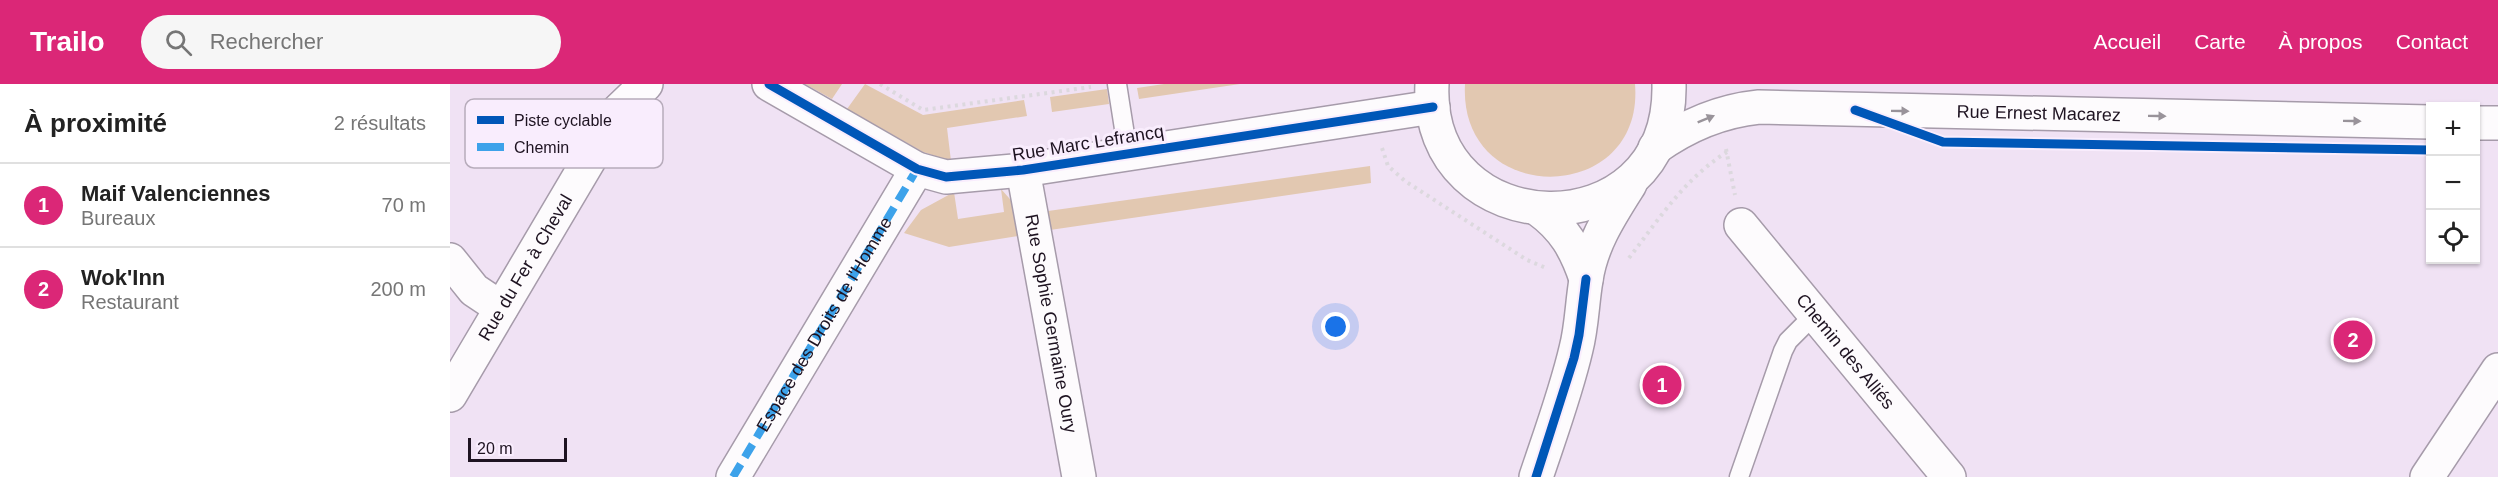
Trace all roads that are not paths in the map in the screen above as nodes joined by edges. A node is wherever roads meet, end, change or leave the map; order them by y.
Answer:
1 (646, 84) edge
2 (769, 84) edge
3 (1669, 84) edge
4 (1109, 85) edge
5 (1433, 96) edge
6 (630, 99) edge
7 (2426, 122) edge
8 (2480, 123) edge
9 (2498, 123) edge
10 (1655, 148) junction
11 (1128, 154) junction
12 (584, 168) edge
13 (917, 169) junction
14 (1023, 170) junction
15 (1636, 174) junction
16 (1539, 210) junction
17 (1741, 225) road end
18 (450, 260) edge
19 (1586, 279) junction
20 (501, 308) junction
21 (1814, 315) junction
22 (2498, 370) edge
23 (450, 395) edge
24 (1076, 476) edge
25 (733, 477) edge
26 (1536, 477) edge
27 (1738, 477) edge
28 (1949, 477) edge
29 (2427, 477) edge

1 - 6 street, Rue du Fer à Cheval
2 - 13 street, Rue Marc Lefrancq
3 - 10 street
4 - 11 lane
5 - 11 street, Rue Marc Lefrancq
5 - 16 street
10 -> 7 street, Rue Ernest Macarez
8 - 9 street
10 - 15 street
11 - 14 street, Rue Marc Lefrancq
12 - 20 street, Rue du Fer à Cheval
13 - 14 street, Rue Marc Lefrancq
13 - 25 street, Espace des Droits de l'Homme
14 - 24 street, Rue Sophie Germaine Oury
15 - 16 street
15 - 19 street
16 - 19 street
17 - 21 street, Chemin des Alliés
18 - 20 street
19 - 26 street
20 - 23 street, Rue du Fer à Cheval
21 - 27 lane
21 - 28 street, Chemin des Alliés
22 - 29 street

